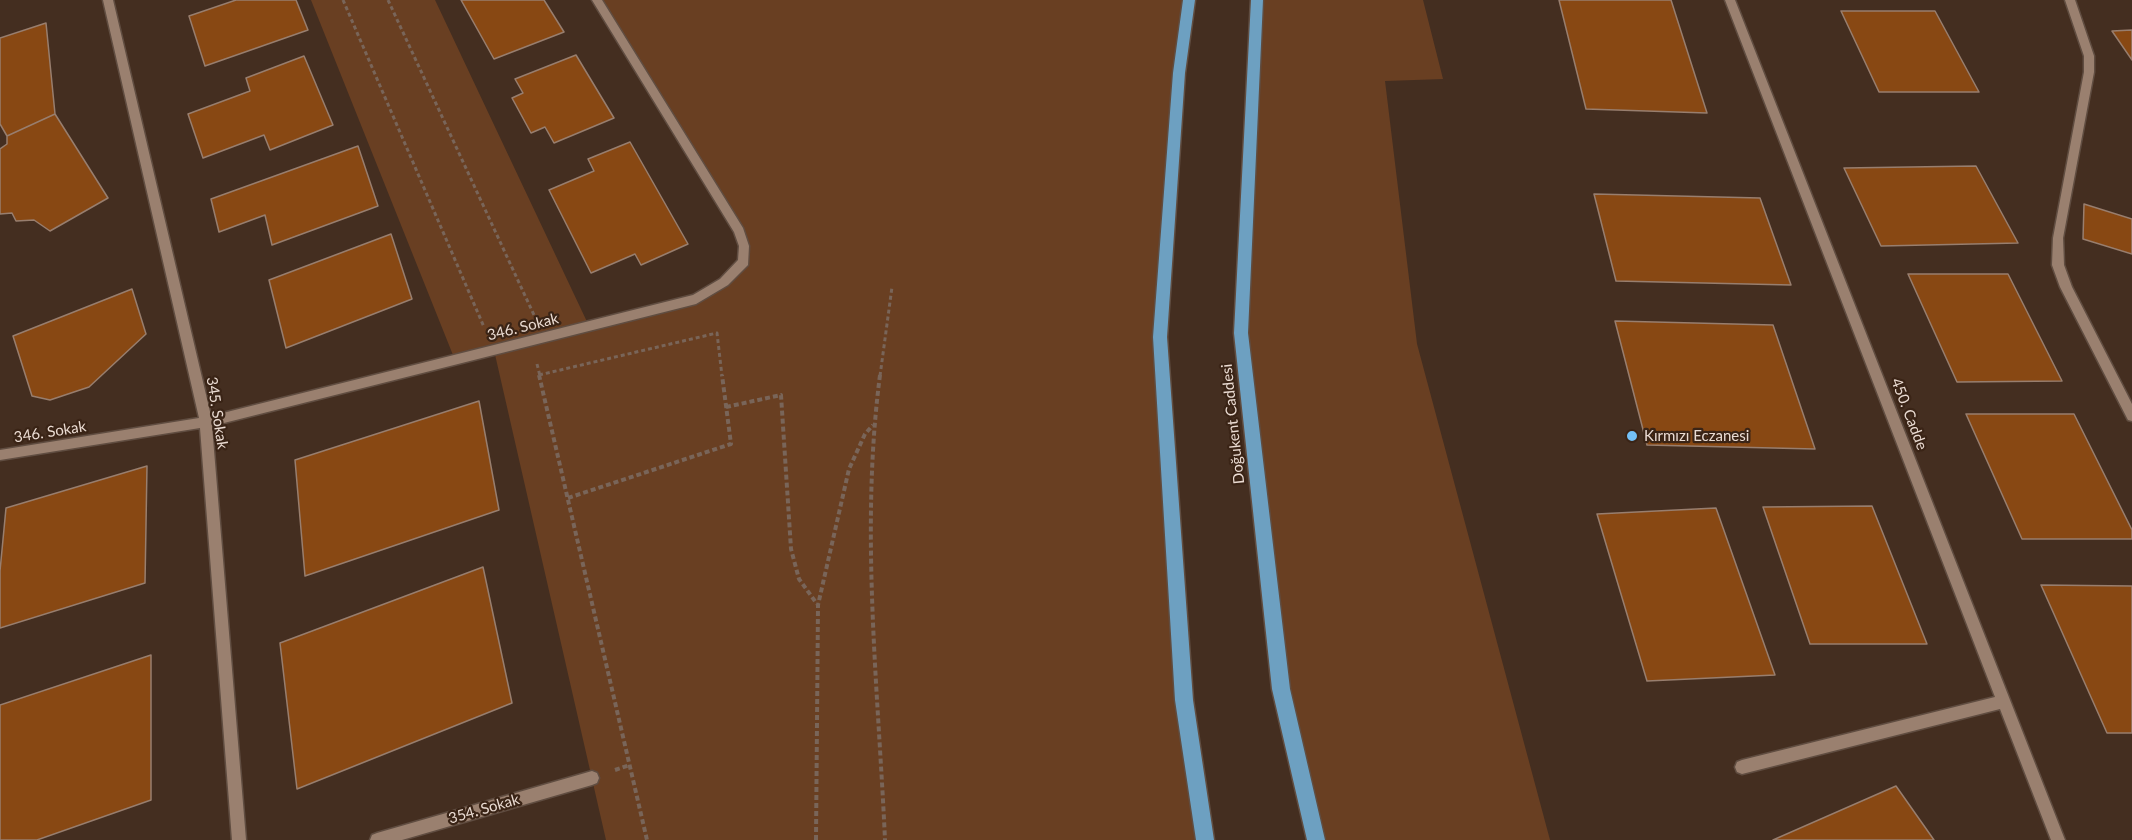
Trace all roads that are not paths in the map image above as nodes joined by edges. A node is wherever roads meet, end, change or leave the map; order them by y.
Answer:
1 (108, 0) edge
2 (597, 0) edge
3 (1189, 0) edge
4 (1257, 0) edge
5 (1730, 0) edge
6 (2070, 0) edge
7 (2132, 416) edge
8 (206, 422) junction
9 (0, 456) edge
10 (2005, 700) junction
11 (1742, 767) dead end
12 (592, 778) dead end
13 (238, 840) edge
14 (377, 840) edge
15 (1205, 840) edge
16 (1316, 840) edge
17 (2058, 840) edge

1 - 8 street, 345. Sokak
2 - 8 street, 346. Sokak
3 - 15 main road
4 - 16 main road, Doğukent Caddesi
5 - 10 street, 450. Cadde
6 - 7 street
8 - 9 street, 346. Sokak
8 - 13 street, 345. Sokak
10 - 11 street
10 - 17 street, 450. Cadde
12 - 14 street, 354. Sokak

